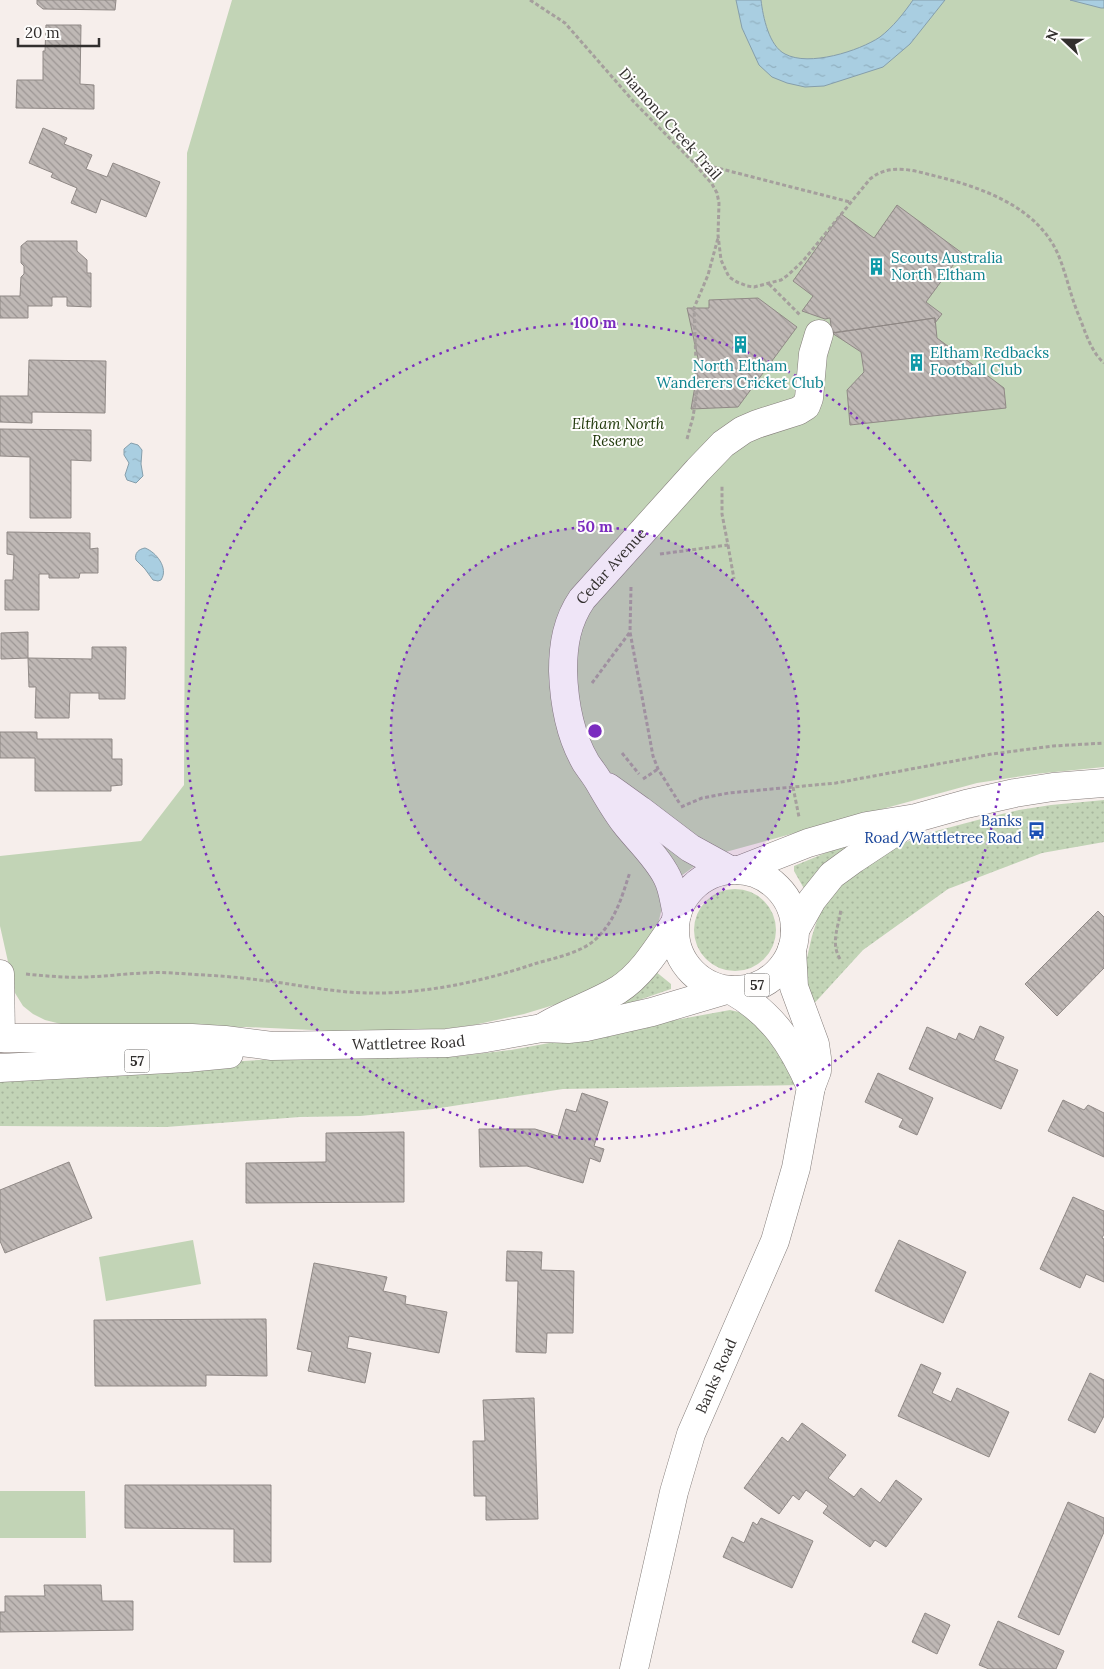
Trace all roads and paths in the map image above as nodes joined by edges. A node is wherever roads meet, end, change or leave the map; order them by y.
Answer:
1 (530, 0) edge
2 (694, 162) junction
3 (850, 202) junction
4 (769, 284) junction
5 (818, 334) joint
6 (1104, 362) edge
7 (728, 545) dead end
8 (734, 579) dead end
9 (630, 632) dead end
10 (564, 692) junction
11 (1104, 743) edge
12 (622, 753) dead end
13 (658, 769) dead end
14 (1104, 783) edge
15 (916, 818) junction
16 (652, 835) junction
17 (734, 870) junction
18 (676, 918) junction
19 (794, 940) junction
20 (10, 974) edge
21 (729, 990) junction
22 (542, 1028) junction
23 (1, 1038) edge
24 (272, 1046) junction
25 (1, 1068) edge
26 (811, 1088) junction
27 (634, 1669) edge

1 - 2 path, Diamond Creek Trail
2 - 3 path
2 - 4 path, Diamond Creek Trail
3 - 4 path, Diamond Creek Trail
3 - 6 path, Diamond Creek Trail
4 - 5 path
5 - 10 main road, Cedar Avenue
7 - 8 path
9 - 10 path
10 - 16 main road, Cedar Avenue
11 - 16 path
12 - 13 path
14 - 15 main road, 57
15 - 17 main road, 57
15 - 19 main road, 57
16 - 17 main road, Cedar Avenue
16 - 18 main road, Cedar Avenue
16 - 20 path
17 - 18 main road, 57
17 - 19 main road
18 - 21 main road, 57
18 - 22 main road, Wattletree Road / 57
19 - 21 main road, 57
19 - 26 main road, Banks Road
20 - 23 main road
21 - 22 main road, Wattletree Road / 57
21 - 26 main road
22 - 24 main road, Wattletree Road / 57
23 - 24 main road, Wattletree Road / 57
23 - 25 main road
24 - 25 main road, Wattletree Road / 57
26 - 27 main road, Banks Road

